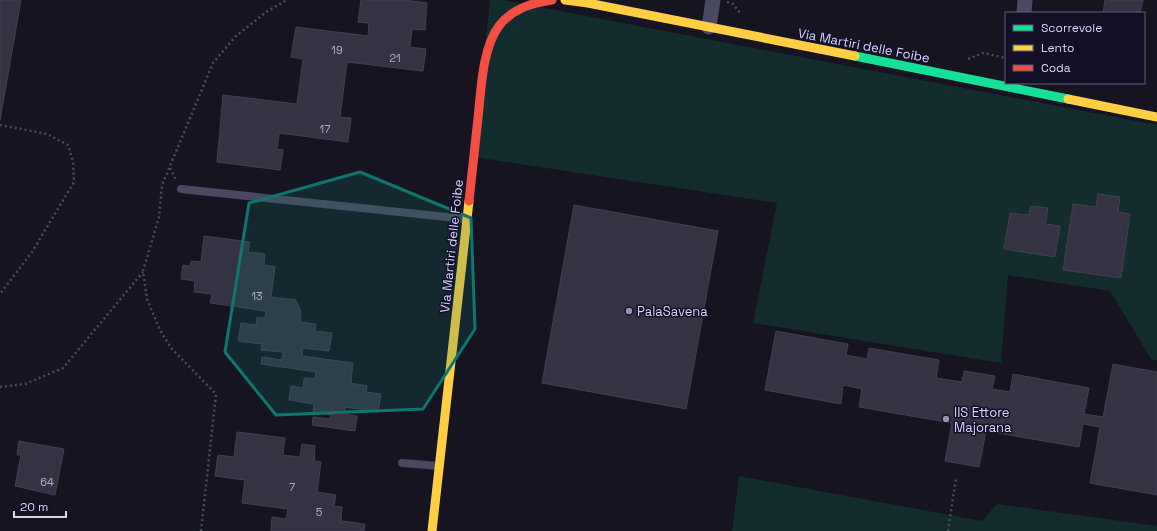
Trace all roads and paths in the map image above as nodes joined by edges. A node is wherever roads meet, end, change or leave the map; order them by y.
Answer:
1 (287, 0) edge
2 (552, 0) edge
3 (565, 0) edge
4 (713, 0) edge
5 (1025, 0) edge
6 (1024, 12) edge
7 (709, 27) junction
8 (1015, 86) edge
9 (1157, 117) edge
10 (0, 125) edge
11 (181, 189) dead end
12 (467, 219) junction
13 (143, 271) junction
14 (0, 294) edge
15 (0, 387) edge
16 (402, 463) dead end
17 (439, 466) junction
18 (956, 478) dead end
19 (201, 531) edge
20 (432, 531) edge
21 (948, 531) edge

1 - 13 path
2 - 12 street, Via Martiri delle Foibe
3 - 7 street, Via Martiri delle Foibe
4 - 7 street
5 - 6 street
7 - 8 street, Via Martiri delle Foibe
8 - 9 street, Via Martiri delle Foibe
10 - 14 path
11 - 12 lane
12 - 17 street, Via Martiri delle Foibe
13 - 15 path
13 - 19 path
16 - 17 lane
17 - 20 street, Via Martiri delle Foibe
18 - 21 path

